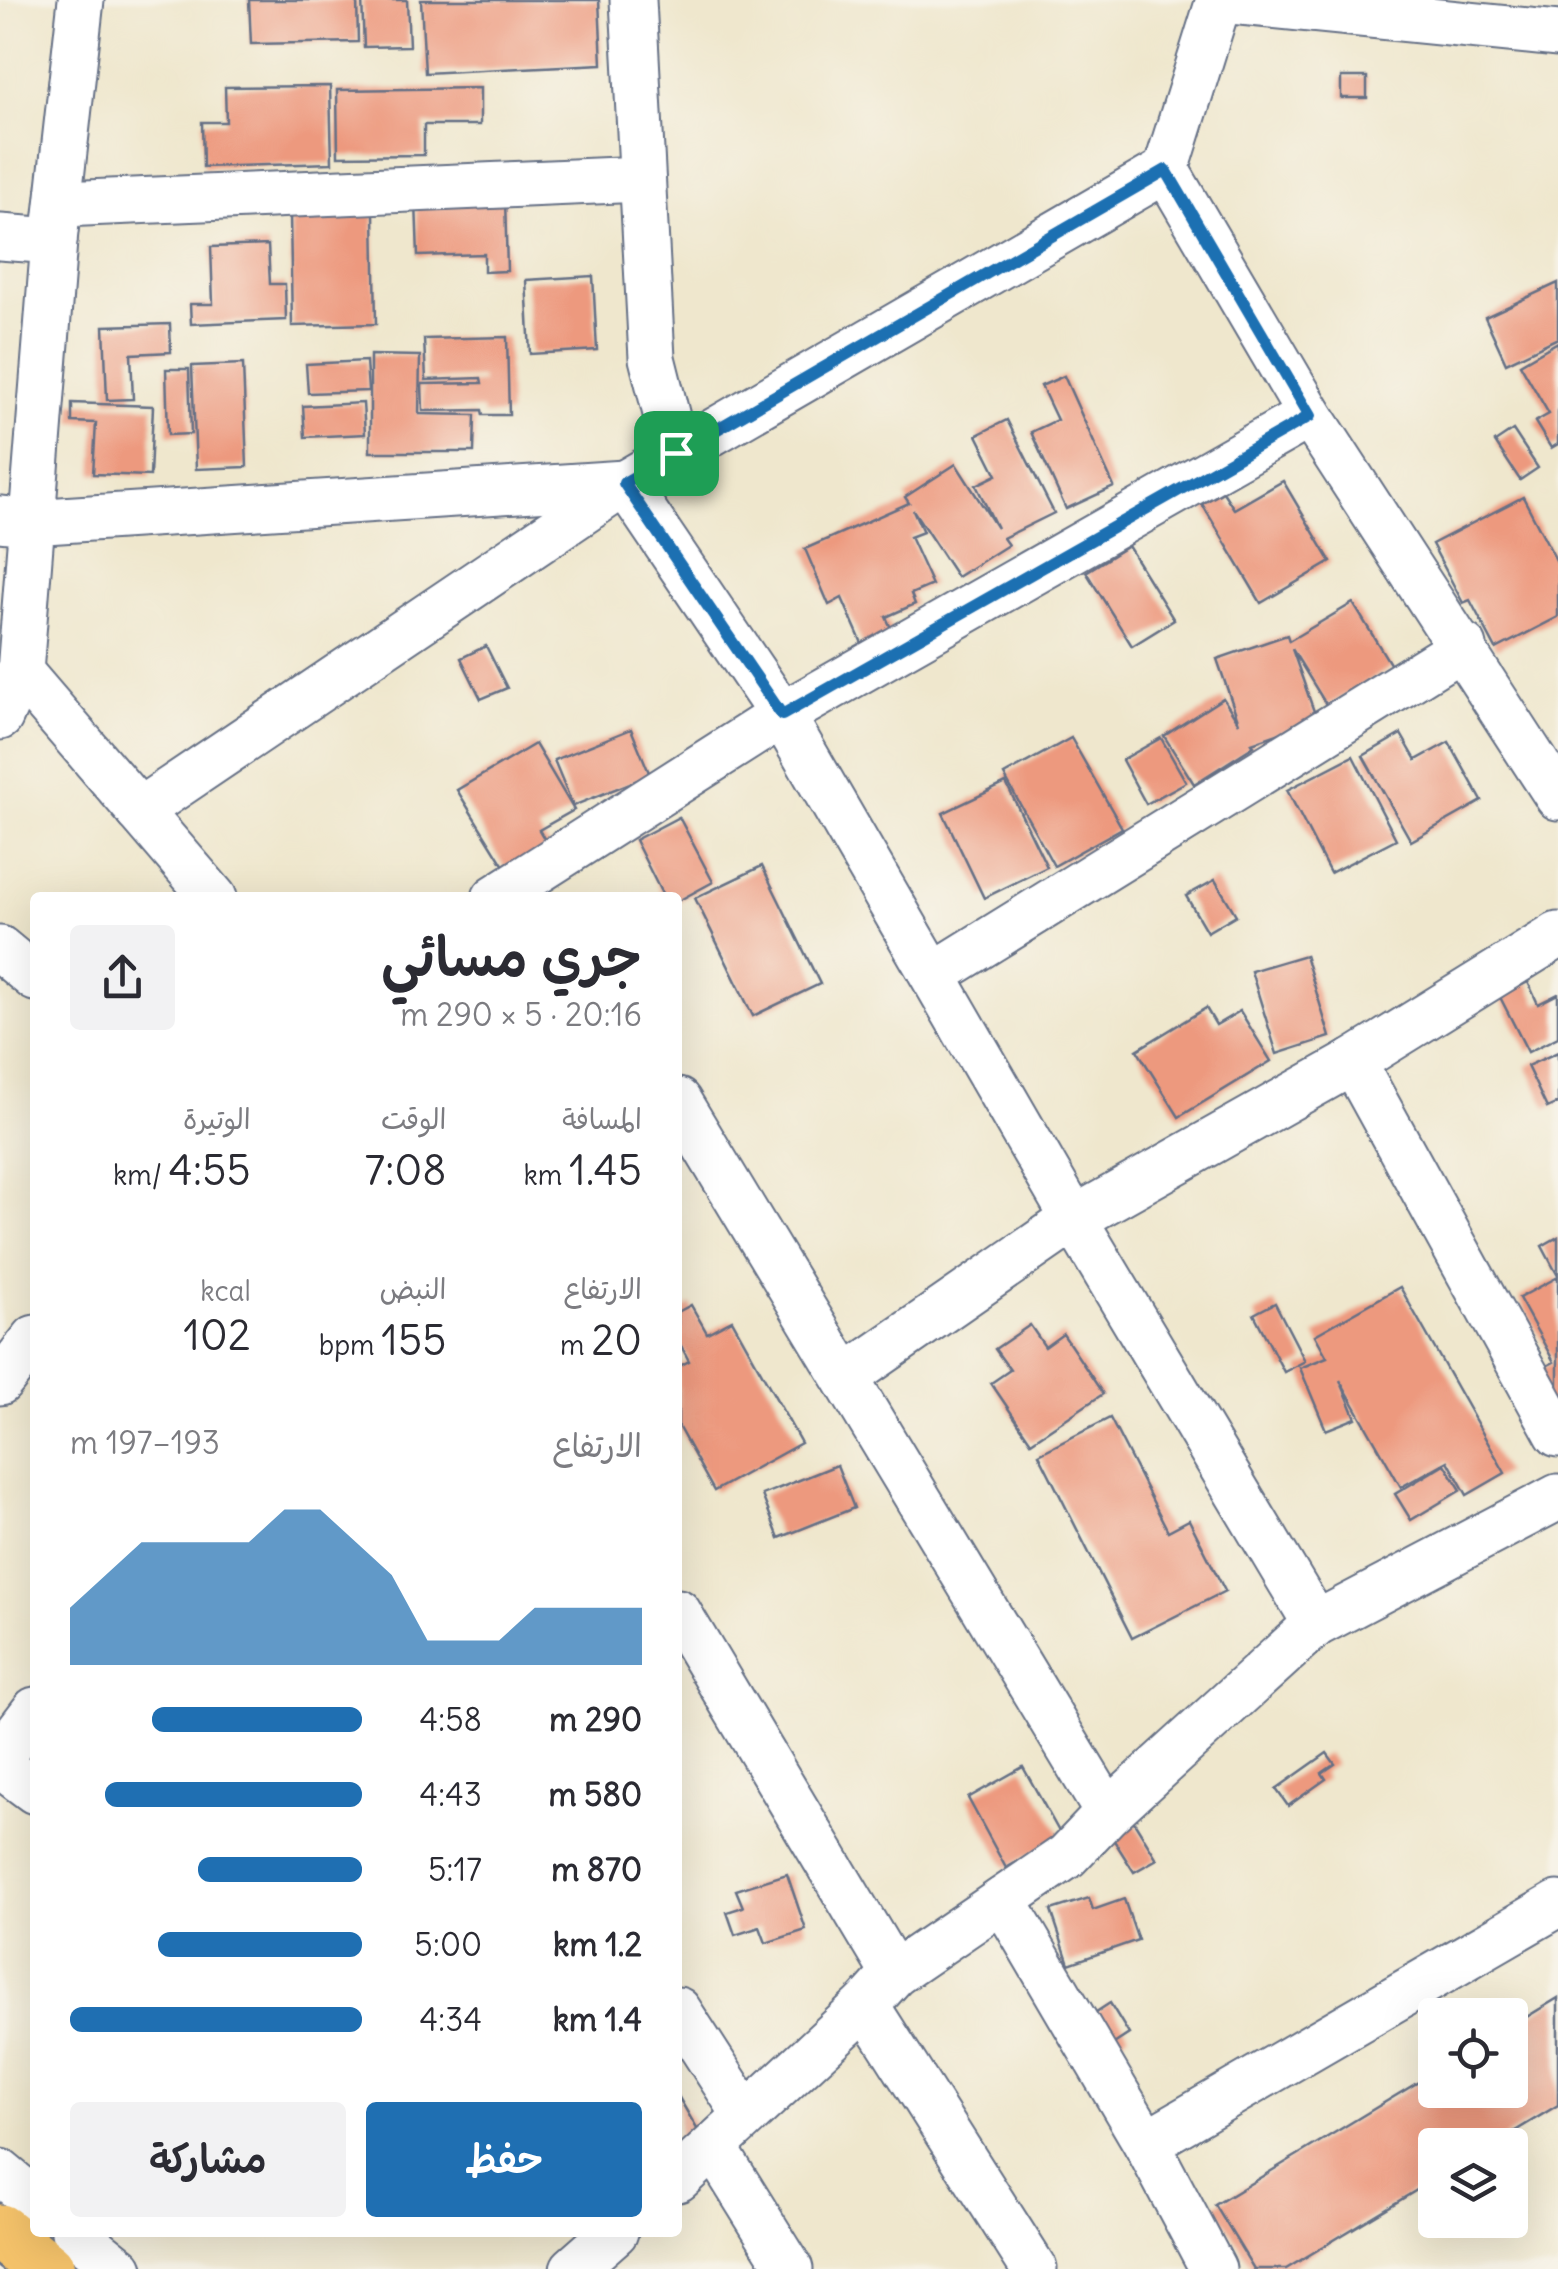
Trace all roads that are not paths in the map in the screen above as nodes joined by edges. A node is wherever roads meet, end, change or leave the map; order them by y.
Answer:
1 (80, 0) edge
2 (633, 0) edge
3 (1220, 0) edge
4 (1558, 34) edge
5 (1166, 170) junction
6 (642, 179) junction
7 (58, 222) junction
8 (0, 237) edge
9 (1310, 416) junction
10 (676, 453) junction
11 (624, 483) junction
12 (15, 521) edge
13 (1464, 646) junction
14 (20, 672) junction
15 (782, 715) junction
16 (0, 717) edge
17 (1558, 797) edge
18 (139, 811) junction
19 (546, 884) edge
20 (209, 892) edge
21 (517, 892) edge
22 (1558, 934) edge
23 (0, 949) edge
24 (30, 974) edge
25 (936, 974) junction
26 (1353, 1062) junction
27 (682, 1108) edge
28 (1074, 1219) junction
29 (846, 1377) junction
30 (1558, 1434) edge
31 (1558, 1497) edge
32 (682, 1619) edge
33 (1316, 1624) junction
34 (30, 1718) edge
35 (0, 1756) edge
36 (0, 1765) edge
37 (30, 1787) edge
38 (1108, 1813) junction
39 (1002, 1900) junction
40 (1558, 1904) edge
41 (880, 1990) junction
42 (682, 2016) edge
43 (745, 2114) junction
44 (1146, 2142) junction
45 (714, 2147) junction
46 (0, 2172) edge
47 (682, 2175) edge
48 (30, 2197) edge
49 (0, 2232) edge
50 (80, 2237) edge
51 (47, 2269) edge
52 (120, 2269) edge
53 (790, 2269) edge
54 (1034, 2269) edge
55 (1213, 2269) edge

1 - 7 street
2 - 6 street
3 - 4 street
3 - 5 street
5 - 9 street
5 - 10 street
6 - 7 street
6 - 10 street
7 - 8 street
7 - 12 street
9 - 13 street
9 - 15 street
10 - 11 street
11 - 12 street
11 - 15 street
11 - 18 street
12 - 14 street
13 - 17 street
13 - 25 street
14 - 16 street
14 - 18 street
15 - 19 street
15 - 25 street
18 - 20 street
19 - 21 street
22 - 26 street
23 - 24 street
25 - 28 street
26 - 28 street
26 - 30 street
27 - 29 street
28 - 29 street
28 - 33 street
29 - 38 street
31 - 33 street
32 - 41 street
33 - 38 street
34 - 35 street
36 - 37 street
38 - 39 street
39 - 41 street
39 - 44 street
40 - 44 street
41 - 43 street
41 - 54 street
42 - 43 street
43 - 45 street
44 - 55 street
45 - 47 street
45 - 53 street
46 - 48 street
49 - 51 main road
50 - 52 street

